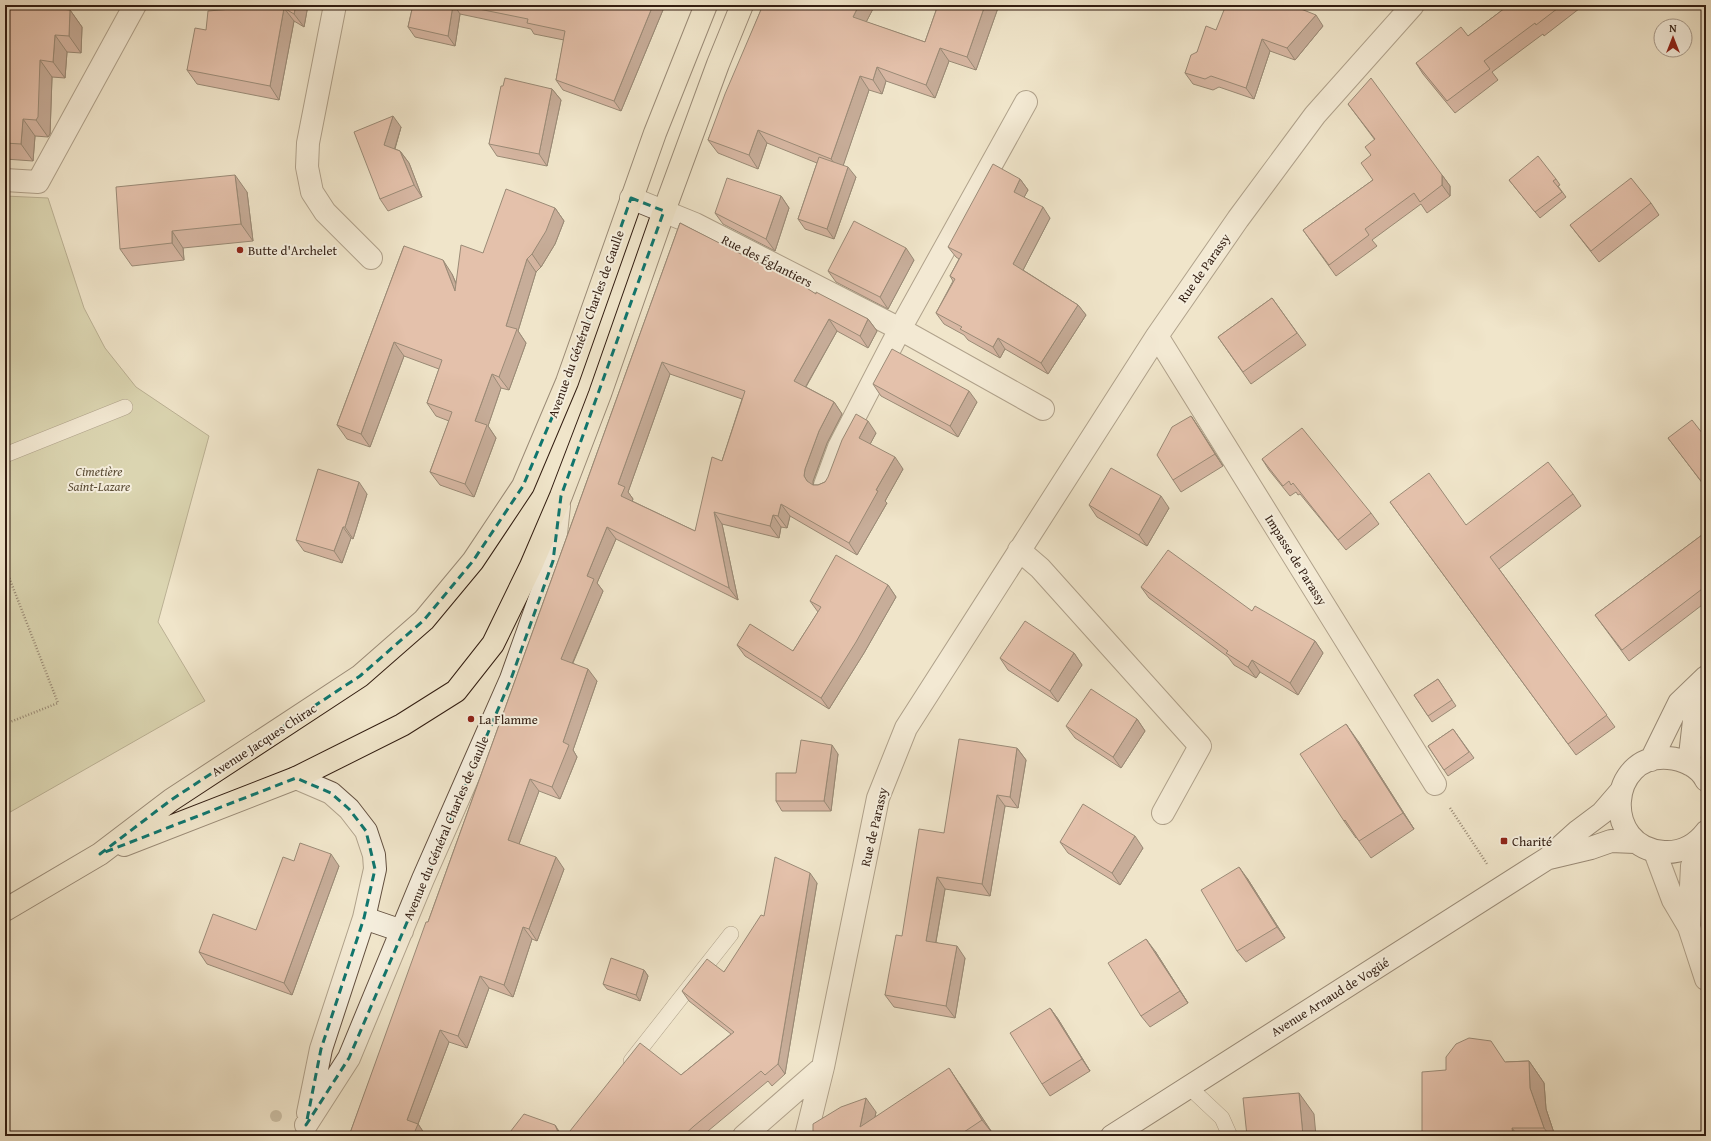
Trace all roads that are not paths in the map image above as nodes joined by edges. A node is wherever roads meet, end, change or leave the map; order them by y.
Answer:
1 (135, 5) edge
2 (335, 5) edge
3 (706, 5) edge
4 (741, 5) edge
5 (1413, 5) edge
6 (1026, 102) dead end
7 (5, 180) edge
8 (631, 198) junction
9 (664, 211) junction
10 (371, 258) dead end
11 (900, 329) junction
12 (1157, 336) junction
13 (125, 407) dead end
14 (1043, 409) dead end
15 (5, 455) edge
16 (825, 484) edge
17 (560, 496) junction
18 (1019, 550) junction
19 (424, 620) joint
20 (1706, 677) edge
21 (1706, 684) edge
22 (402, 724) joint
23 (1651, 760) junction
24 (1698, 767) edge
25 (296, 778) junction
26 (1434, 784) road end
27 (1621, 791) junction
28 (1163, 813) dead end
29 (1704, 835) edge
30 (1635, 842) junction
31 (1655, 852) junction
32 (100, 854) junction
33 (1548, 858) junction
34 (5, 910) edge
35 (364, 918) junction
36 (1689, 927) junction
37 (402, 931) junction
38 (731, 934) dead end
39 (1706, 979) edge
40 (823, 1067) junction
41 (620, 1075) edge
42 (1189, 1087) junction
43 (304, 1130) edge
44 (744, 1136) edge
45 (806, 1136) edge
46 (1112, 1136) edge
47 (1230, 1136) edge

1 - 7 street
2 - 10 street
3 - 8 main road, Avenue du Général Charles de Gaulle
4 - 9 main road, Avenue du Général Charles de Gaulle
5 - 12 street, Rue de Parassy
6 - 11 street
8 - 9 street, Rue des Églantiers
8 - 19 main road, Avenue du Général Charles de Gaulle
9 - 11 street, Rue des Églantiers
9 - 17 main road, Avenue du Général Charles de Gaulle
11 - 14 street, Rue des Églantiers
11 - 16 street
12 - 18 street, Rue de Parassy
12 - 26 street, Impasse de Parassy
13 - 15 lane
17 - 22 main road, Avenue du Général Charles de Gaulle
17 - 37 street, Avenue du Général Charles de Gaulle
18 - 28 street
18 - 40 street, Rue de Parassy
19 - 32 main road, Avenue Jacques Chirac
20 - 23 street
21 - 24 street, Avenue Arnaud de Vogüé
22 - 25 main road, Avenue Jacques Chirac
23 - 24 street, Avenue Arnaud de Vogüé
23 - 27 street, Avenue Arnaud de Vogüé
25 - 32 main road, Avenue Jacques Chirac
25 - 35 street, Avenue du Général Charles de Gaulle
27 - 30 street, Avenue Arnaud de Vogüé
27 - 33 street, Avenue Arnaud de Vogüé
29 - 31 street, Avenue Arnaud de Vogüé
29 - 36 street
30 - 31 street, Avenue Arnaud de Vogüé
30 - 33 street, Avenue Arnaud de Vogüé
31 - 36 street
32 - 34 main road, Avenue Jacques Chirac
33 - 42 street, Avenue Arnaud de Vogüé
35 - 37 street, Avenue du Général Charles de Gaulle
35 - 43 street, Avenue du Général Charles de Gaulle
36 - 39 street
37 - 43 street, Avenue du Général Charles de Gaulle
38 - 41 lane
40 - 44 street
40 - 45 street, Rue de Parassy
42 - 46 street, Avenue Arnaud de Vogüé
42 - 47 lane

